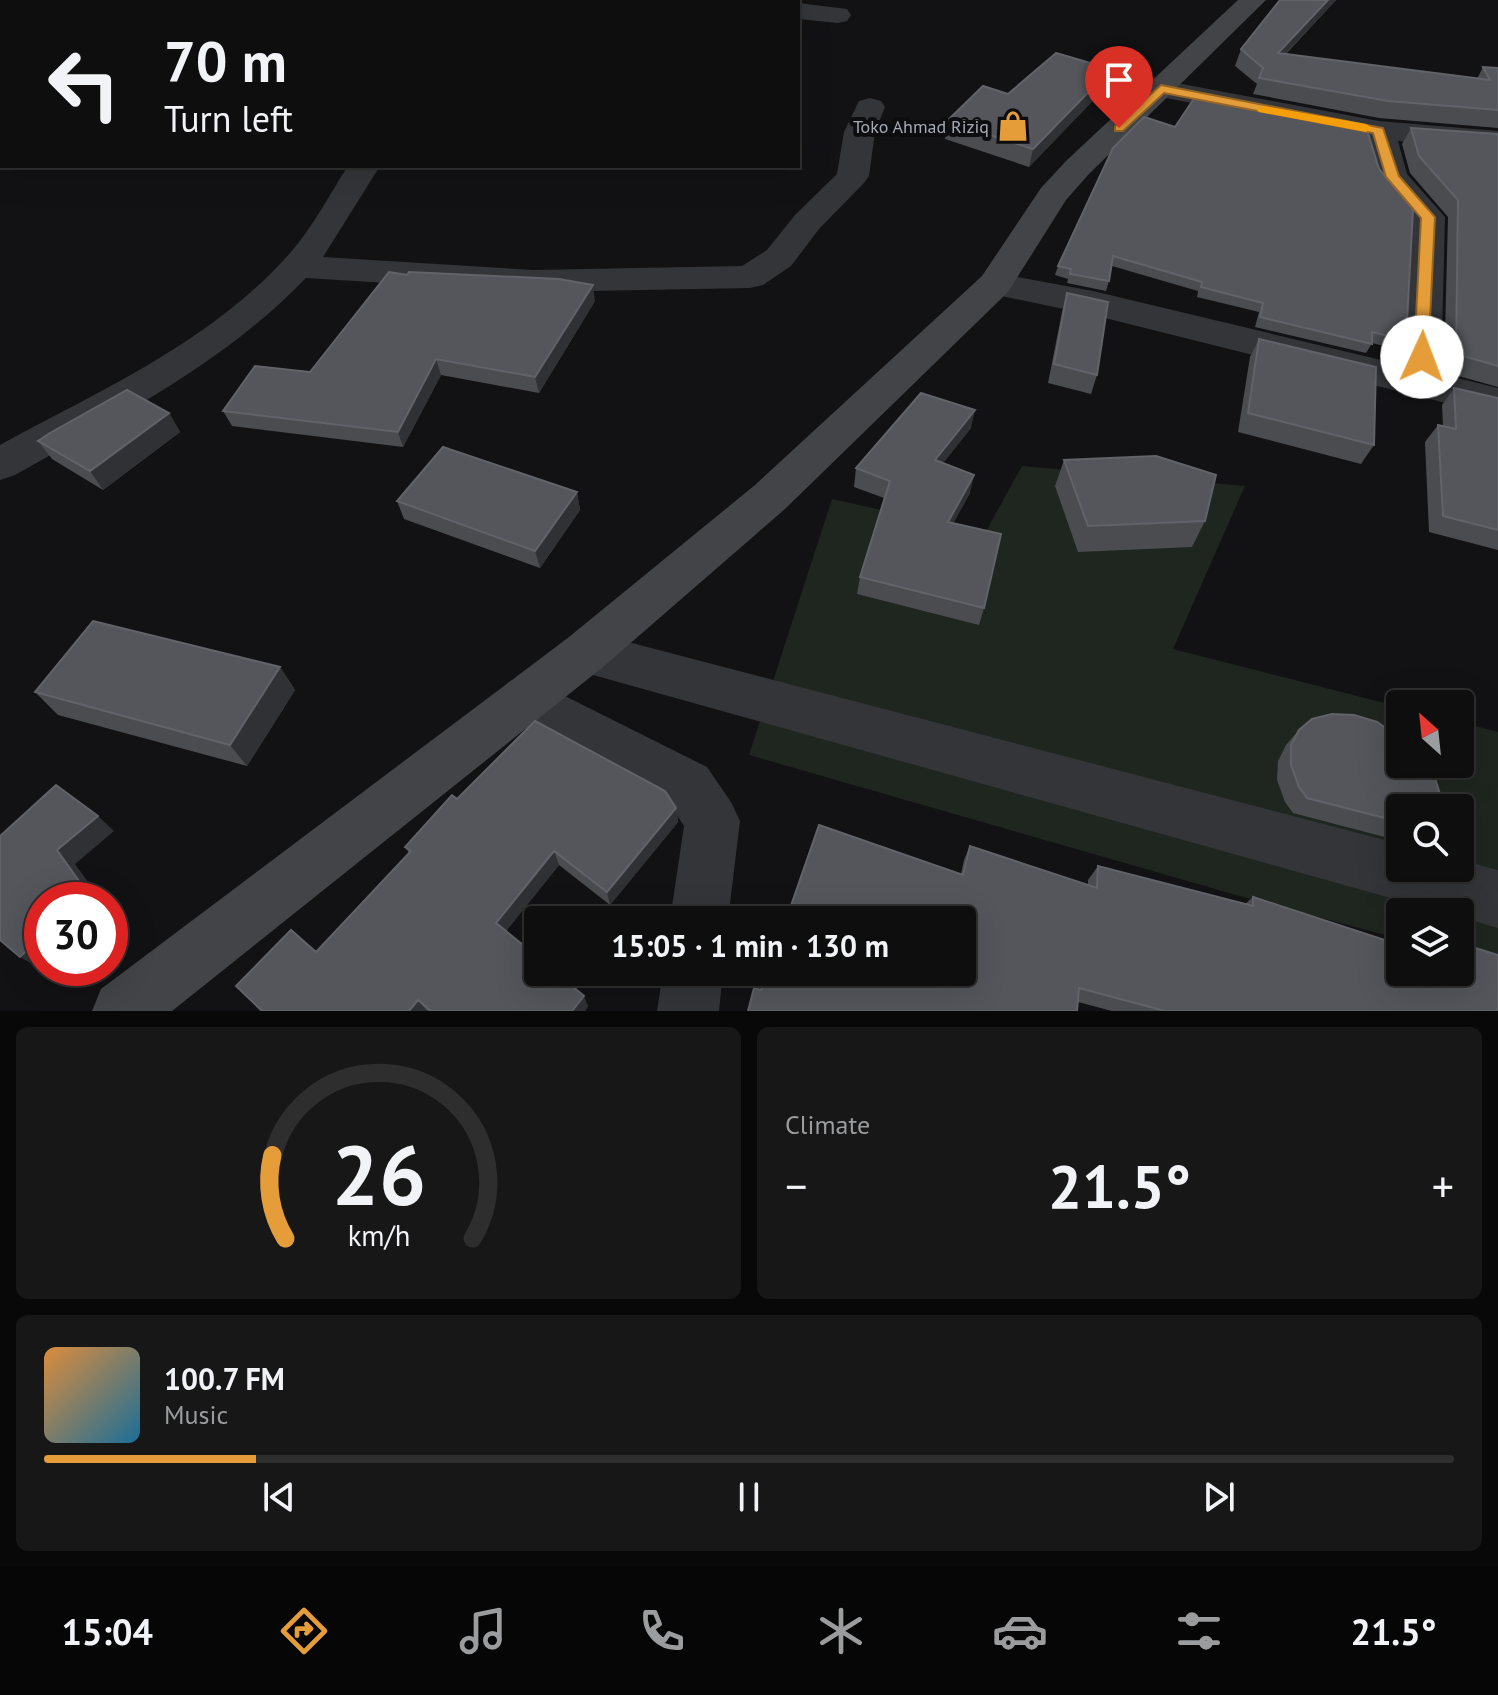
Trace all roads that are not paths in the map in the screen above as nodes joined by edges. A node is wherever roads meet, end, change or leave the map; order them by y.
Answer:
1 (1253, 0) edge
2 (800, 11) edge
3 (838, 15) dead end
4 (1161, 89) junction
5 (870, 107) dead end
6 (1379, 130) junction
7 (1498, 140) edge
8 (363, 168) edge
9 (298, 267) junction
10 (995, 284) junction
11 (1421, 385) junction
12 (1498, 402) edge
13 (0, 464) edge
14 (586, 652) junction
15 (525, 699) junction
16 (1498, 899) edge
17 (701, 906) edge
18 (691, 986) edge
19 (123, 1011) edge
20 (688, 1011) edge

1 - 4 street
2 - 3 street
4 - 6 street
4 - 10 street
5 - 9 street
6 - 7 street
6 - 11 street
8 - 9 street
9 - 13 street
10 - 11 street
10 - 14 street
11 - 12 street
14 - 15 street
14 - 16 street
15 - 17 street
15 - 19 street
18 - 20 street

